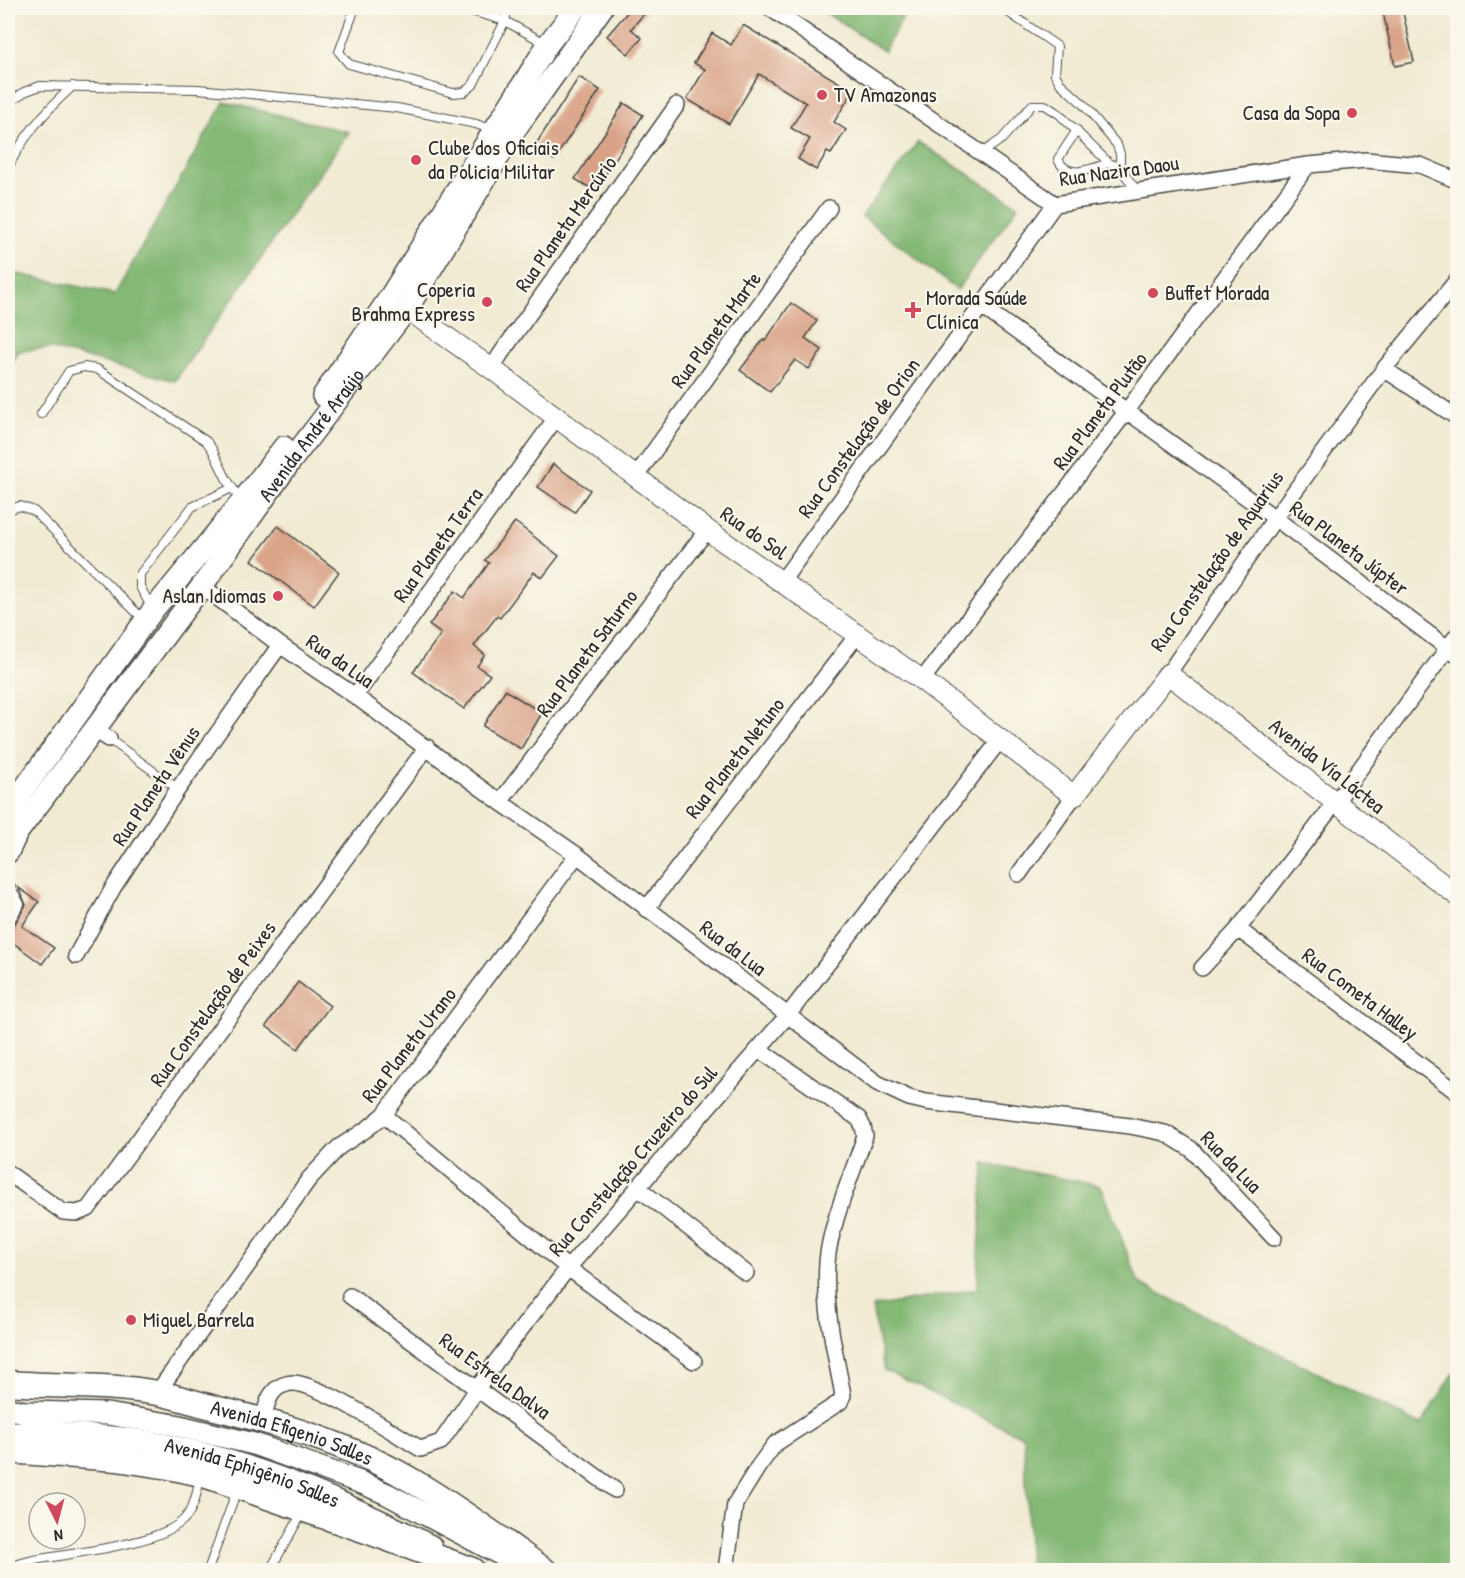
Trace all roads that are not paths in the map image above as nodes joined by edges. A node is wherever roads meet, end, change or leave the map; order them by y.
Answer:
1 (355, 8) edge
2 (461, 8) edge
3 (507, 8) edge
4 (576, 8) edge
5 (602, 8) edge
6 (770, 8) edge
7 (1002, 8) edge
8 (505, 21) junction
9 (548, 44) junction
10 (73, 87) junction
11 (8, 104) edge
12 (676, 105) dead end
13 (493, 130) junction
14 (1077, 130) junction
15 (982, 153) junction
16 (1109, 163) junction
17 (1308, 165) junction
18 (8, 168) edge
19 (1120, 168) junction
20 (1458, 181) edge
21 (1137, 191) junction
22 (1055, 204) junction
23 (829, 208) dead end
24 (1458, 279) edge
25 (981, 306) junction
26 (407, 309) junction
27 (492, 369) junction
28 (1384, 369) junction
29 (1126, 412) junction
30 (41, 414) dead end
31 (555, 418) junction
32 (1458, 418) edge
33 (636, 476) junction
34 (237, 495) junction
35 (8, 510) edge
36 (1275, 518) junction
37 (707, 530) junction
38 (782, 581) junction
39 (202, 586) junction
40 (149, 615) junction
41 (858, 634) junction
42 (1458, 634) edge
43 (280, 645) junction
44 (1452, 652) edge
45 (1168, 674) junction
46 (922, 680) junction
47 (354, 696) junction
48 (101, 734) junction
49 (1000, 740) junction
50 (427, 747) junction
51 (178, 789) junction
52 (1074, 796) junction
53 (500, 802) junction
54 (1335, 803) junction
55 (8, 811) edge
56 (11, 842) edge
57 (577, 855) junction
58 (1019, 874) dead end
59 (8, 882) edge
60 (1458, 896) edge
61 (646, 909) junction
62 (8, 924) edge
63 (1238, 929) junction
64 (76, 956) dead end
65 (1202, 968) dead end
66 (788, 1014) junction
67 (758, 1049) junction
68 (1458, 1093) edge
69 (384, 1114) junction
70 (8, 1173) edge
71 (637, 1188) junction
72 (1274, 1238) dead end
73 (568, 1268) junction
74 (746, 1273) dead end
75 (350, 1296) dead end
76 (694, 1361) dead end
77 (8, 1383) edge
78 (478, 1389) junction
79 (157, 1393) junction
80 (8, 1409) edge
81 (263, 1420) junction
82 (8, 1432) edge
83 (8, 1451) edge
84 (201, 1474) junction
85 (239, 1486) junction
86 (615, 1490) dead end
87 (304, 1509) junction
88 (8, 1569) edge
89 (208, 1570) edge
90 (270, 1570) edge
91 (472, 1570) edge
92 (480, 1570) edge
93 (530, 1570) edge
94 (544, 1570) edge
95 (726, 1570) edge

1 - 8 lane
2 - 8 lane
3 - 8 lane
4 - 9 main road, Avenida André Araújo
5 - 26 main road, Avenida André Araújo
6 - 15 street, Rua Nazira Daou
7 - 19 lane
8 - 9 lane
9 - 13 main road, Avenida André Araújo
10 - 11 lane
10 - 13 lane
10 - 18 lane
12 - 27 street, Rua Planeta Mercúrio
13 - 34 main road, Avenida André Araújo
14 - 15 lane
14 - 16 lane
14 - 16 lane
15 - 22 street, Rua Nazira Daou
16 - 19 lane
17 - 20 street, Rua Nazira Daou
17 - 21 street, Rua Nazira Daou
17 - 29 street, Rua Planeta Plutão
19 - 21 lane
21 - 22 street, Rua Nazira Daou
22 - 25 street, Rua Constelação de Orion
23 - 33 street, Rua Planeta Marte
24 - 28 street, Rua Constelação de Aquarius
25 - 29 street, Rua Planeta Júpter
25 - 38 street, Rua Constelação de Orion
26 - 27 street, Rua do Sol
26 - 39 main road, Avenida André Araújo
27 - 31 street, Rua do Sol
28 - 32 street
28 - 36 street, Rua Constelação de Aquarius
29 - 36 street, Rua Planeta Júpter
29 - 46 street, Rua Planeta Plutão
30 - 34 lane
31 - 33 street, Rua do Sol
31 - 47 street, Rua Planeta Terra
33 - 37 street, Rua do Sol
34 - 40 main road, Avenida André Araújo
34 - 40 lane
35 - 40 lane
36 - 44 street, Rua Planeta Júpter
36 - 45 street, Rua Constelação de Aquarius
37 - 38 street, Rua do Sol
37 - 53 street, Rua Planeta Saturno
38 - 41 street, Rua do Sol
39 - 43 street, Rua da Lua
39 - 48 main road, Avenida André Araújo
40 - 55 main road, Avenida André Araújo
41 - 46 street, Rua do Sol
41 - 61 street, Rua Planeta Netuno
42 - 44 street
43 - 47 street, Rua da Lua
43 - 51 street, Rua Planeta Vênus
44 - 54 street
45 - 52 street, Rua Constelação de Aquarius
45 - 54 street, Avenida Vía Láctea
46 - 49 street, Rua do Sol
47 - 50 street, Rua da Lua
48 - 51 lane
48 - 56 main road, Avenida André Araújo
49 - 52 street, Rua do Sol
49 - 66 street, Rua Constelação Cruzeiro do Sul
50 - 53 street, Rua da Lua
50 - 70 street, Rua Constelação de Peixes
51 - 64 street, Rua Planeta Vênus
52 - 58 street, Rua Constelação de Aquarius
53 - 57 street, Rua da Lua
54 - 60 street, Avenida Vía Láctea
54 - 63 street
57 - 61 street, Rua da Lua
57 - 69 street, Rua Planeta Urano
59 - 62 lane
61 - 66 street, Rua da Lua
63 - 65 street
63 - 68 street, Rua Cometa Halley
66 - 67 street, Rua Constelação Cruzeiro do Sul
66 - 72 street, Rua da Lua
67 - 71 street, Rua Constelação Cruzeiro do Sul
67 - 95 street
69 - 73 street
69 - 79 street, Rua Planeta Urano
71 - 73 street, Rua Constelação Cruzeiro do Sul
71 - 74 street
73 - 76 street
73 - 78 street, Rua Constelação Cruzeiro do Sul
75 - 78 street, Rua Estrela Dalva
77 - 79 main road, Avenida Efigenio Salles
78 - 81 street, Rua Constelação Cruzeiro do Sul
78 - 86 street, Rua Estrela Dalva
79 - 81 main road, Avenida Efigenio Salles
80 - 93 main road, Avenida Ephigênio Salles
81 - 94 main road, Avenida Efigenio Salles
82 - 92 main road, Avenida Ephigênio Salles
83 - 84 main road, Avenida Ephigênio Salles
84 - 85 main road, Avenida Ephigênio Salles
84 - 88 lane
85 - 87 main road, Avenida Ephigênio Salles
85 - 89 lane
87 - 90 lane
87 - 91 main road, Avenida Ephigênio Salles

